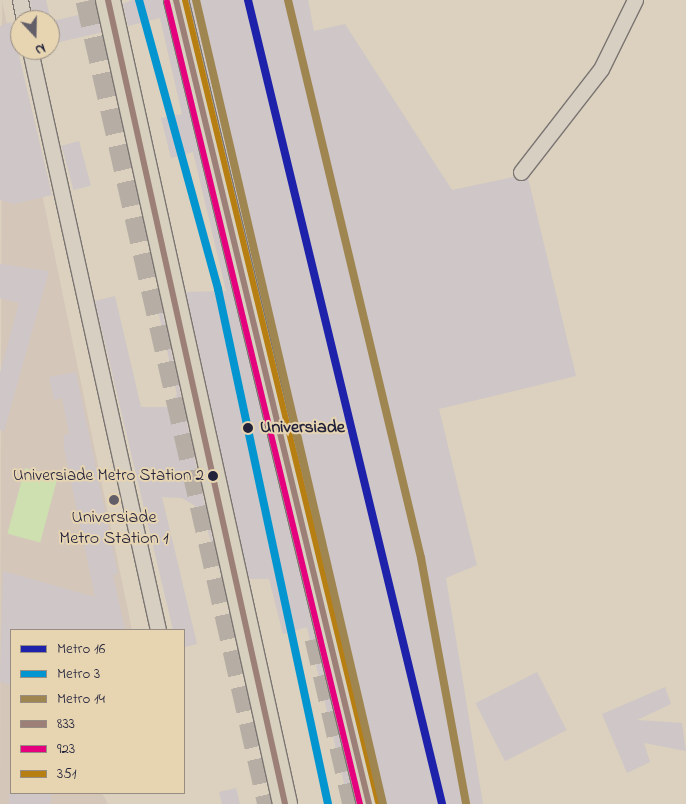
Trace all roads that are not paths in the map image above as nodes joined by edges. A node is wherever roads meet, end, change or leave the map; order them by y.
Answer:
1 (108, 0) edge
2 (176, 0) edge
3 (635, 0) edge
4 (32, 60) edge
5 (522, 172) dead end
6 (158, 629) edge
7 (285, 804) edge
8 (369, 804) edge

1 - 7 main road
2 - 8 main road
3 - 5 street
4 - 6 street

